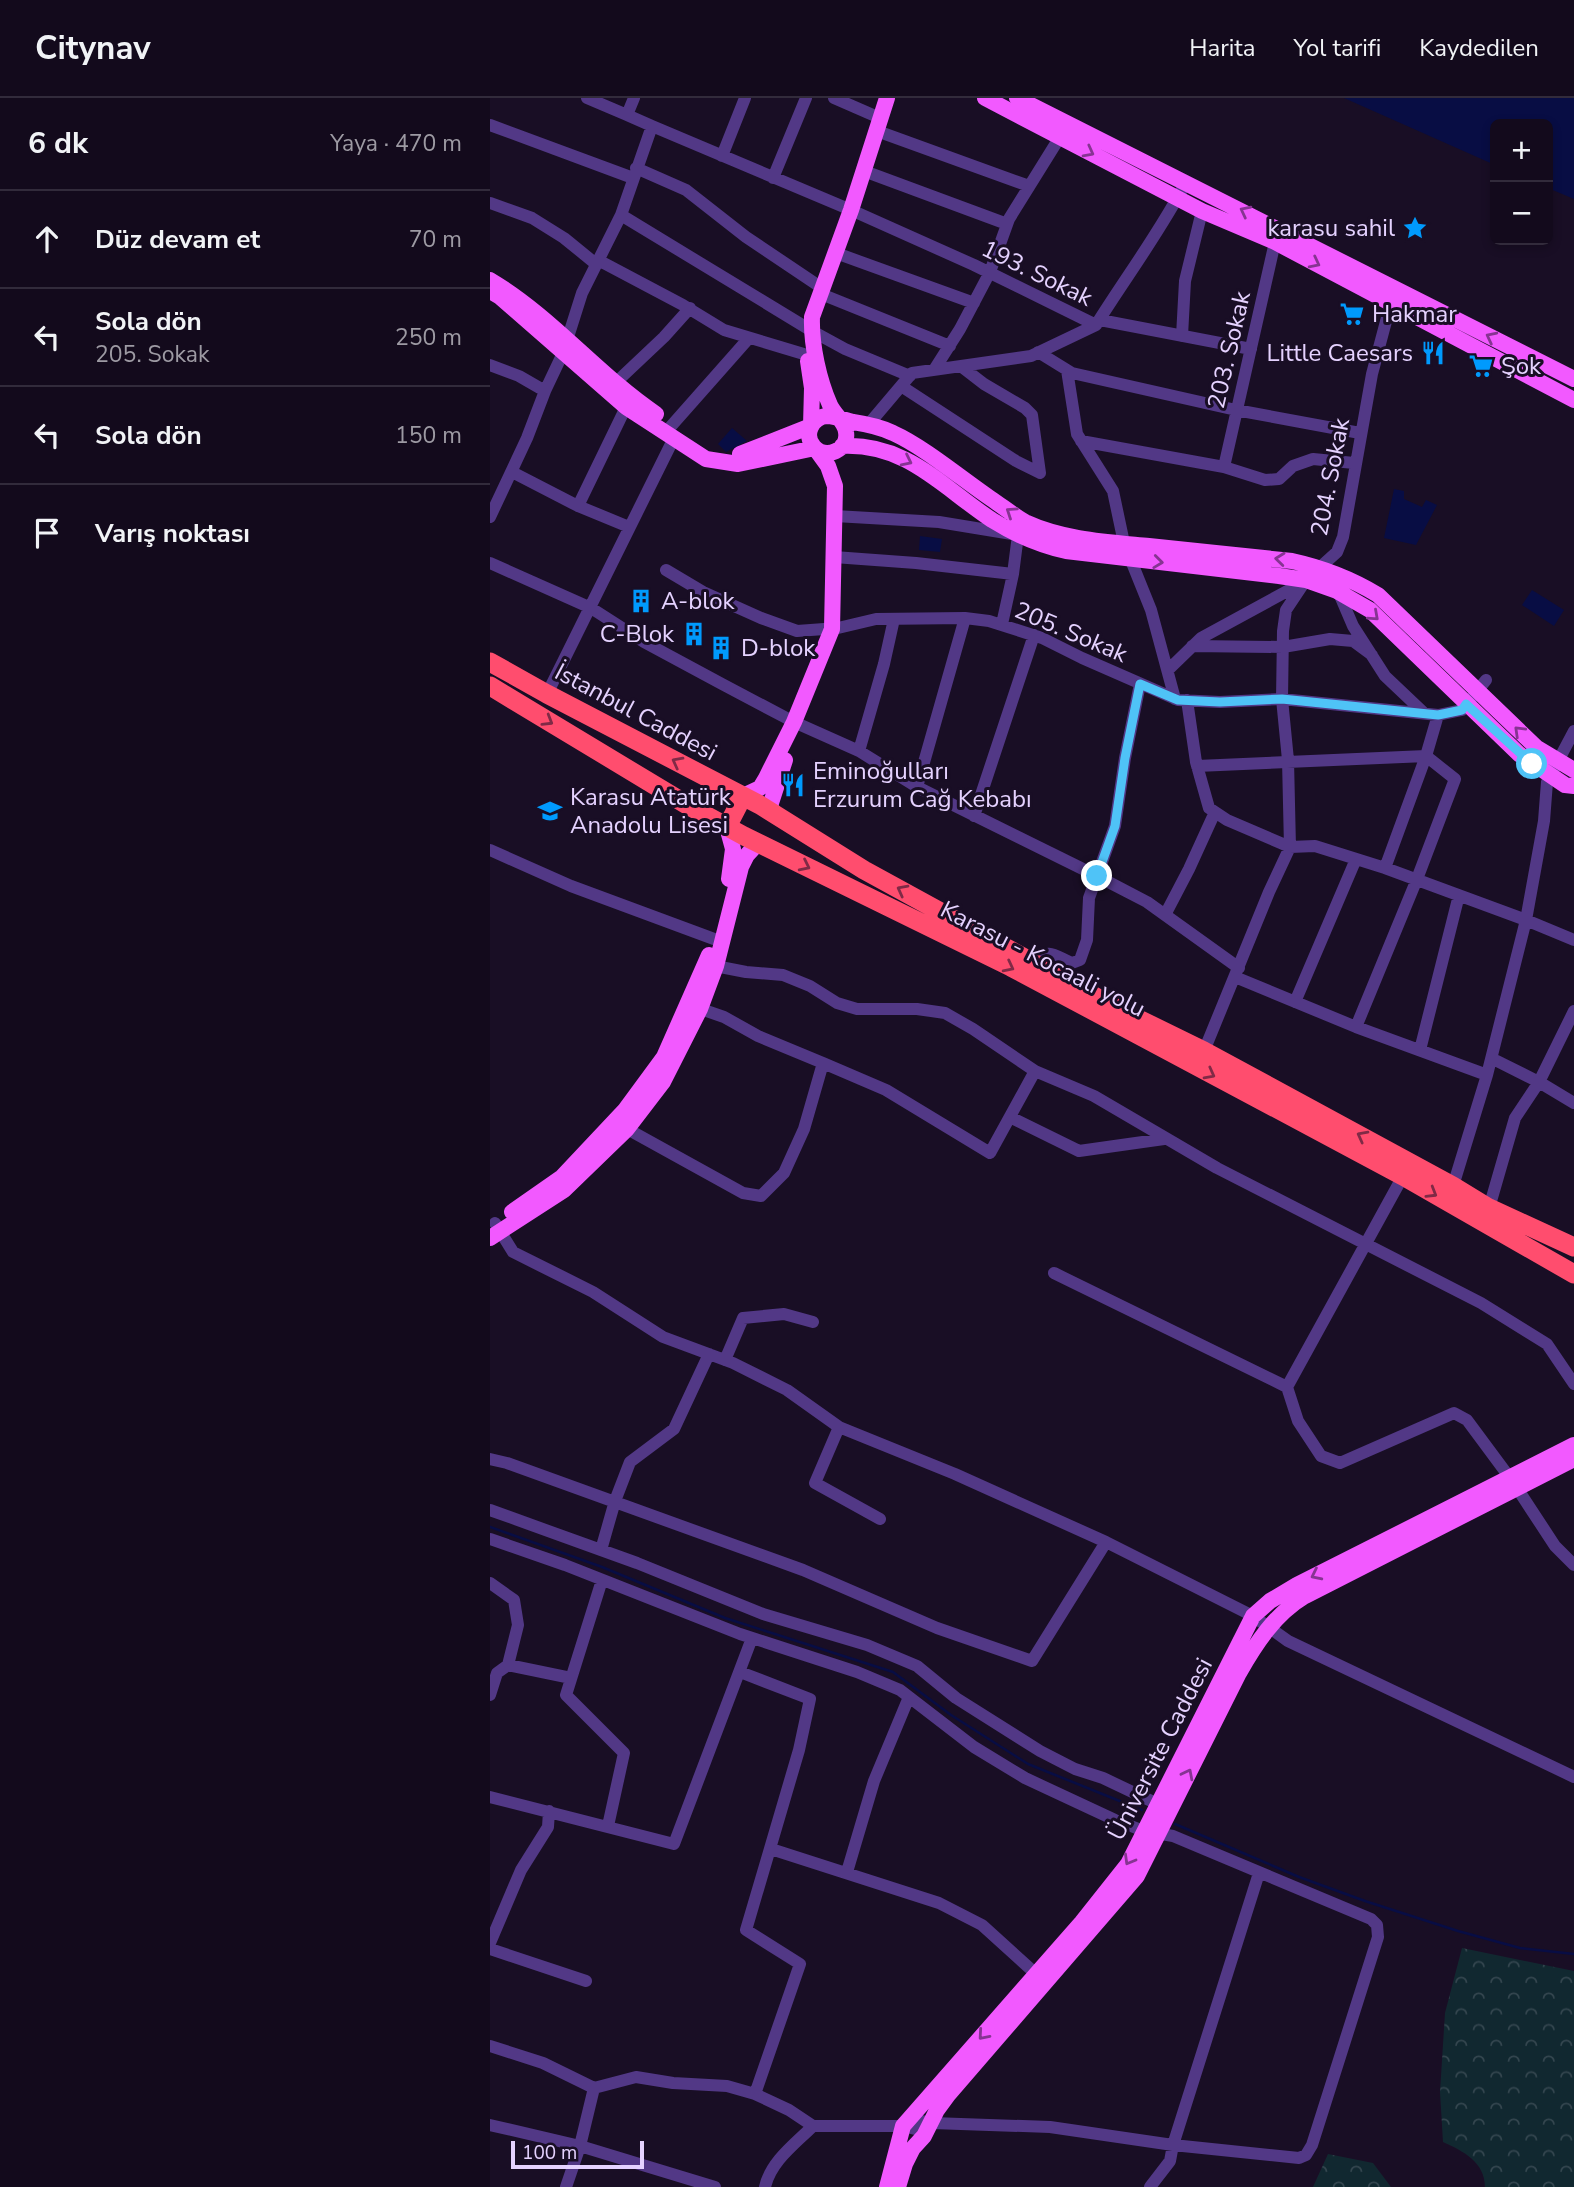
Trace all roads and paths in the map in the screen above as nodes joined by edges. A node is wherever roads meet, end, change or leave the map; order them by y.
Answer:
1 (587, 98) edge
2 (635, 98) edge
3 (745, 98) edge
4 (806, 98) edge
5 (834, 98) edge
6 (878, 98) edge
7 (887, 98) edge
8 (985, 98) edge
9 (1017, 98) edge
10 (627, 115) junction
11 (875, 123) junction
12 (1069, 123) junction
13 (490, 125) edge
14 (652, 126) junction
15 (1059, 137) junction
16 (722, 156) junction
17 (864, 172) junction
18 (634, 173) junction
19 (773, 178) junction
20 (1186, 182) junction
21 (1029, 186) junction
22 (1178, 198) junction
23 (490, 203) edge
24 (847, 208) junction
25 (1202, 211) junction
26 (621, 215) junction
27 (1007, 224) junction
28 (1275, 242) junction
29 (836, 253) junction
30 (597, 262) junction
31 (989, 272) junction
32 (490, 279) edge
33 (818, 289) junction
34 (490, 291) edge
35 (1393, 295) junction
36 (974, 303) junction
37 (690, 309) junction
38 (1098, 323) junction
39 (808, 328) junction
40 (1182, 336) junction
41 (749, 338) junction
42 (566, 346) junction
43 (950, 346) junction
44 (1251, 349) junction
45 (1038, 352) junction
46 (807, 355) junction
47 (490, 365) edge
48 (962, 366) junction
49 (934, 370) junction
50 (1067, 370) junction
51 (1574, 379) edge
52 (906, 381) junction
53 (611, 386) junction
54 (545, 391) junction
55 (1574, 400) edge
56 (626, 407) junction
57 (1236, 410) junction
58 (838, 419) junction
59 (868, 425) junction
60 (811, 426) junction
61 (670, 432) junction
62 (1360, 433) junction
63 (1082, 441) junction
64 (844, 445) junction
65 (815, 448) junction
66 (1354, 463) junction
67 (1224, 467) junction
68 (512, 472) junction
69 (579, 506) junction
70 (838, 516) junction
71 (490, 517) edge
72 (629, 527) junction
73 (1042, 528) junction
74 (1017, 535) junction
75 (1127, 551) junction
76 (838, 558) junction
77 (490, 563) edge
78 (1321, 567) junction
79 (666, 570) dead end
80 (1013, 574) junction
81 (1306, 580) junction
82 (1337, 591) junction
83 (591, 608) junction
84 (965, 618) junction
85 (894, 619) junction
86 (1002, 624) junction
87 (835, 629) junction
88 (1034, 635) junction
89 (1192, 646) junction
90 (1283, 647) junction
91 (1372, 655) junction
92 (490, 662) edge
93 (1168, 670) junction
94 (1140, 684) junction
95 (490, 686) edge
96 (1481, 686) junction
97 (547, 694) junction
98 (1282, 699) junction
99 (1181, 700) junction
100 (1466, 704) junction
101 (1423, 713) junction
102 (1438, 715) junction
103 (797, 724) junction
104 (1574, 731) edge
105 (859, 751) junction
106 (1426, 756) junction
107 (1288, 760) junction
108 (1198, 766) junction
109 (1554, 769) junction
110 (1574, 770) edge
111 (1574, 786) edge
112 (918, 787) junction
113 (759, 805) junction
114 (1214, 811) junction
115 (974, 816) junction
116 (727, 827) junction
117 (758, 843) junction
118 (1290, 847) junction
119 (490, 850) edge
120 (1356, 859) junction
121 (1385, 868) junction
122 (1097, 876) junction
123 (1417, 879) junction
124 (1459, 895) junction
125 (1165, 915) junction
126 (1526, 920) junction
127 (714, 939) junction
128 (1574, 940) edge
129 (1033, 960) junction
130 (711, 965) junction
131 (1237, 973) junction
132 (1295, 1002) junction
133 (694, 1007) junction
134 (1574, 1011) edge
135 (1356, 1027) junction
136 (1420, 1050) junction
137 (1205, 1051) junction
138 (1493, 1059) junction
139 (823, 1063) junction
140 (1035, 1071) junction
141 (1487, 1074) junction
142 (1539, 1082) junction
143 (1574, 1103) edge
144 (1010, 1118) junction
145 (621, 1125) junction
146 (1164, 1139) junction
147 (1403, 1176) junction
148 (1453, 1186) junction
149 (1489, 1208) junction
150 (494, 1230) edge
151 (1367, 1243) junction
152 (1574, 1247) edge
153 (1054, 1273) dead end
154 (1574, 1274) edge
155 (813, 1322) dead end
156 (709, 1354) junction
157 (725, 1360) junction
158 (1574, 1384) edge
159 (1287, 1387) junction
160 (839, 1427) junction
161 (1574, 1445) edge
162 (1574, 1459) edge
163 (491, 1462) edge
164 (1513, 1483) junction
165 (615, 1501) junction
166 (490, 1510) edge
167 (880, 1519) dead end
168 (490, 1539) edge
169 (1106, 1542) junction
170 (601, 1550) junction
171 (1574, 1565) edge
172 (602, 1580) junction
173 (490, 1583) edge
174 (1254, 1616) junction
175 (1270, 1628) junction
176 (752, 1638) junction
177 (508, 1665) junction
178 (740, 1672) junction
179 (571, 1678) junction
180 (490, 1695) edge
181 (909, 1697) junction
182 (1574, 1777) edge
183 (490, 1797) edge
184 (1163, 1807) junction
185 (549, 1811) junction
186 (608, 1826) junction
187 (1151, 1833) junction
188 (771, 1849) junction
189 (847, 1872) junction
190 (1259, 1873) junction
191 (490, 1943) edge
192 (490, 1949) edge
193 (1036, 1974) junction
194 (586, 1982) dead end
195 (490, 2046) edge
196 (594, 2088) junction
197 (755, 2094) junction
198 (906, 2122) junction
199 (490, 2125) edge
200 (813, 2126) junction
201 (929, 2127) junction
202 (1172, 2144) junction
203 (580, 2146) junction
204 (566, 2187) edge
205 (715, 2187) edge
206 (765, 2187) edge
207 (887, 2187) edge
208 (898, 2187) edge
209 (1150, 2187) edge

1 - 10 street, 193. Sokak
2 - 10 street
3 - 16 street
4 - 19 street
5 - 11 street
6 - 11 main road
7 - 11 main road
8 - 15 main road
9 - 12 main road
10 - 14 street, 193. Sokak
11 - 17 main road
11 - 21 street
11 - 24 main road
12 - 15 street
12 - 20 main road
13 - 18 street
14 - 16 street, 193. Sokak
14 - 18 street
15 - 21 street
15 -> 22 main road
16 - 19 street, 193. Sokak
17 - 24 main road
17 - 27 street
18 - 26 street
18 - 33 street
19 - 24 street, 193. Sokak
20 - 22 street, 193. Sokak
35 -> 20 main road
21 - 27 street
22 - 25 main road
22 - 38 street, 193. Sokak
23 - 30 street
24 - 29 main road
24 - 31 street, 193. Sokak
24 - 33 main road
25 - 28 main road
25 - 40 street
26 - 30 street
26 - 39 street
27 - 31 street
28 -> 35 main road
28 - 44 street, 203. Sokak
29 - 33 main road
29 - 36 street
30 - 37 street
30 - 42 street
31 - 36 street
31 - 38 street, 193. Sokak
32 - 42 main road
33 - 39 main road
33 - 43 street
34 - 42 main road
51 -> 35 main road
35 - 55 main road
35 - 62 street, 204. Sokak
36 - 43 street
37 - 41 street
37 - 53 street
38 - 40 street
38 - 45 street
39 - 46 main road
39 - 52 street
39 - 58 main road
40 - 44 street
41 - 46 street
41 - 61 street
42 - 53 main road
42 - 54 street
43 - 49 street
44 - 57 street, 203. Sokak
45 - 48 street
45 - 50 street
46 - 60 main road
47 - 54 street
48 - 49 street
48 - 52 street
49 - 52 street
50 - 57 street
50 - 63 street
52 - 59 street
53 - 56 main road
53 - 61 main road
54 - 68 street
56 - 61 main road
56 - 69 street
57 - 62 street
57 - 67 street, 203. Sokak
58 - 59 main road
58 - 60 main road
58 - 64 main road
73 -> 59 main road
60 - 61 main road
60 - 65 main road
61 - 65 main road
61 - 72 street
62 - 66 street, 204. Sokak
63 - 67 street
63 - 75 street
64 - 65 main road
64 - 70 main road
64 -> 74 main road
65 - 70 main road
66 - 67 street
66 - 78 street, 204. Sokak
68 - 69 street
68 - 71 street
69 - 72 street
70 - 74 street
70 - 76 main road
72 - 83 street
73 - 74 street
73 - 75 main road
74 - 75 main road
74 - 80 street
78 -> 75 main road
75 -> 81 main road
75 - 93 street
76 - 80 street
76 - 87 main road
77 - 83 street
78 - 81 street, 204. Sokak
78 - 82 street
78 - 96 main road
79 - 87 street, 205. Sokak
80 - 86 street
81 - 82 main road
81 - 89 street
81 - 90 street, 204. Sokak
82 - 91 street
82 -> 100 main road
83 - 97 street
83 - 103 street
84 - 85 street, 205. Sokak
84 - 86 street, 205. Sokak
84 - 112 street
85 - 87 street, 205. Sokak
85 - 105 street
86 - 88 street, 205. Sokak
87 - 103 main road
88 - 94 street, 205. Sokak
88 - 115 street
89 - 90 street
89 - 93 street
90 - 91 street
90 - 98 street, 204. Sokak
91 - 101 street
92 - 97 highway, İstanbul Caddesi
93 - 99 street
94 - 99 street, 205. Sokak
94 - 122 street
95 -> 116 highway, Karasu - Kocaali yolu
96 - 100 street, 205. Sokak
109 -> 96 main road
113 -> 97 highway, İstanbul Caddesi
98 - 99 street, 205. Sokak
98 - 101 street, 205. Sokak
98 - 107 street, 204. Sokak
99 - 108 street
100 - 102 street, 205. Sokak
100 - 109 main road
101 - 102 street, 205. Sokak
102 - 106 street
103 - 105 street
103 - 113 main road
103 - 113 main road
104 - 109 street
105 - 112 street
106 - 107 street
106 - 121 street
106 - 123 street
107 - 108 street
107 - 118 street, 204. Sokak
108 - 114 street
109 - 110 main road
109 - 111 main road
109 - 126 street
112 - 115 street
113 - 116 highway
113 - 117 highway
129 -> 113 highway, Karasu - Kocaali yolu
114 - 118 street
114 - 125 street
115 - 122 street
116 - 117 highway, Karasu - Kocaali yolu
116 - 127 main road
117 - 130 main road
117 -> 147 highway, Karasu - Kocaali yolu
118 - 120 street
118 - 131 street
119 - 127 street
120 - 121 street
120 - 132 street
121 - 123 street
122 - 125 street
122 - 129 street
123 - 124 street
123 - 135 street
124 - 126 street
124 - 136 street
125 - 131 street
126 - 128 street
126 - 138 street
127 - 130 main road
129 - 137 highway, Karasu - Kocaali yolu
130 - 133 main road
130 - 140 street
131 - 132 street
131 - 137 street
132 - 135 street
133 - 139 street
133 - 145 main road
134 - 142 street
135 - 136 street
136 - 141 street
148 -> 137 highway, Karasu - Kocaali yolu
138 - 141 street
138 - 142 street
139 - 144 street
139 - 145 street
140 - 144 street
140 - 146 street
141 - 148 street
142 - 143 street
142 - 149 street
144 - 146 street
145 - 150 main road
146 - 151 street
147 - 151 street
147 -> 154 highway, Karasu - Kocaali yolu
148 - 149 highway, Karasu - Kocaali yolu
149 - 152 highway, Karasu - Kocaali yolu
150 - 156 street
151 - 158 street
151 - 159 street
153 - 159 street
155 - 157 street
156 - 157 street
156 - 165 street
157 - 160 street
159 - 164 street
160 - 167 street
160 - 169 street
161 - 164 main road, Üniversite Caddesi
162 - 164 main road
163 - 165 street
164 - 171 street
164 -> 174 main road, Üniversite Caddesi
164 - 175 main road
165 - 169 street
165 - 170 street
166 - 170 street
168 - 172 street
169 - 174 street
170 - 184 street
172 - 176 street
172 - 179 street
173 - 177 street
174 - 175 street
174 - 184 main road, Üniversite Caddesi
175 - 182 street
184 -> 175 main road
176 - 178 street
176 - 181 street
177 - 179 street
177 - 180 street
178 - 186 street
178 - 188 street
179 - 186 street
181 - 187 street
181 - 189 street
183 - 185 street
184 - 187 main road, Üniversite Caddesi
185 - 186 street
185 - 191 street
187 - 190 street
187 -> 193 main road, Üniversite Caddesi
187 - 201 main road
188 - 189 street
188 - 197 street
189 - 193 street
190 - 202 street
190 - 202 street
192 - 194 street
193 -> 198 main road, Üniversite Caddesi
195 - 196 street
196 - 197 street
196 - 203 street
197 - 200 street
198 - 200 street
198 - 201 street
198 - 207 main road, Üniversite Caddesi
199 - 203 street
200 - 206 street
201 - 202 street
201 - 208 main road
202 - 209 street
203 - 204 street
203 - 205 street

